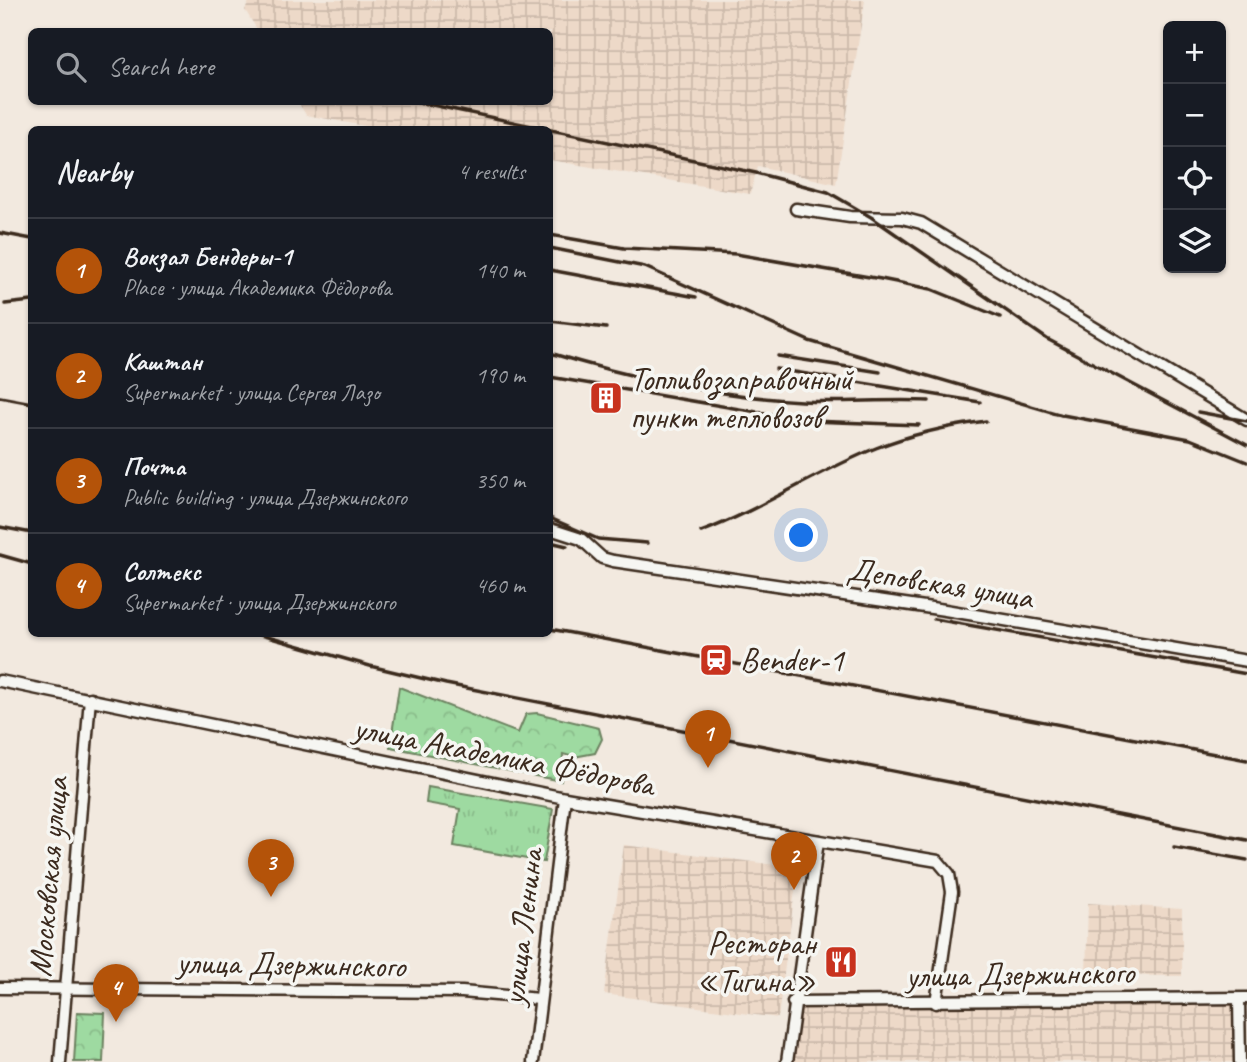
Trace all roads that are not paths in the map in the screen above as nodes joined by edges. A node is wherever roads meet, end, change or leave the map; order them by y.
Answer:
1 (796, 209) dead end
2 (1247, 420) edge
3 (553, 530) edge
4 (1247, 661) edge
5 (0, 681) edge
6 (90, 698) junction
7 (565, 798) junction
8 (818, 841) junction
9 (64, 987) junction
10 (0, 988) edge
11 (1243, 998) edge
12 (539, 999) junction
13 (793, 1002) junction
14 (936, 1003) junction
15 (60, 1062) edge
16 (533, 1062) edge
17 (787, 1062) edge
18 (1240, 1062) edge

1 - 2 street
3 - 4 street, Деповская улица
5 - 6 street, улица Академика Фёдорова
6 - 7 street, улица Академика Фёдорова
6 - 9 street, Московская улица
7 - 8 street, улица Академика Фёдорова
7 - 12 street, улица Ленина
8 - 13 street
8 - 14 street, улица Академика Фёдорова
9 - 10 street, улица Дзержинского
9 - 12 street, улица Дзержинского
9 - 15 street, Московская улица
11 - 14 street, улица Дзержинского
11 - 18 street
12 - 16 street, улица Ленина
13 - 14 street, улица Дзержинского
13 - 17 street

